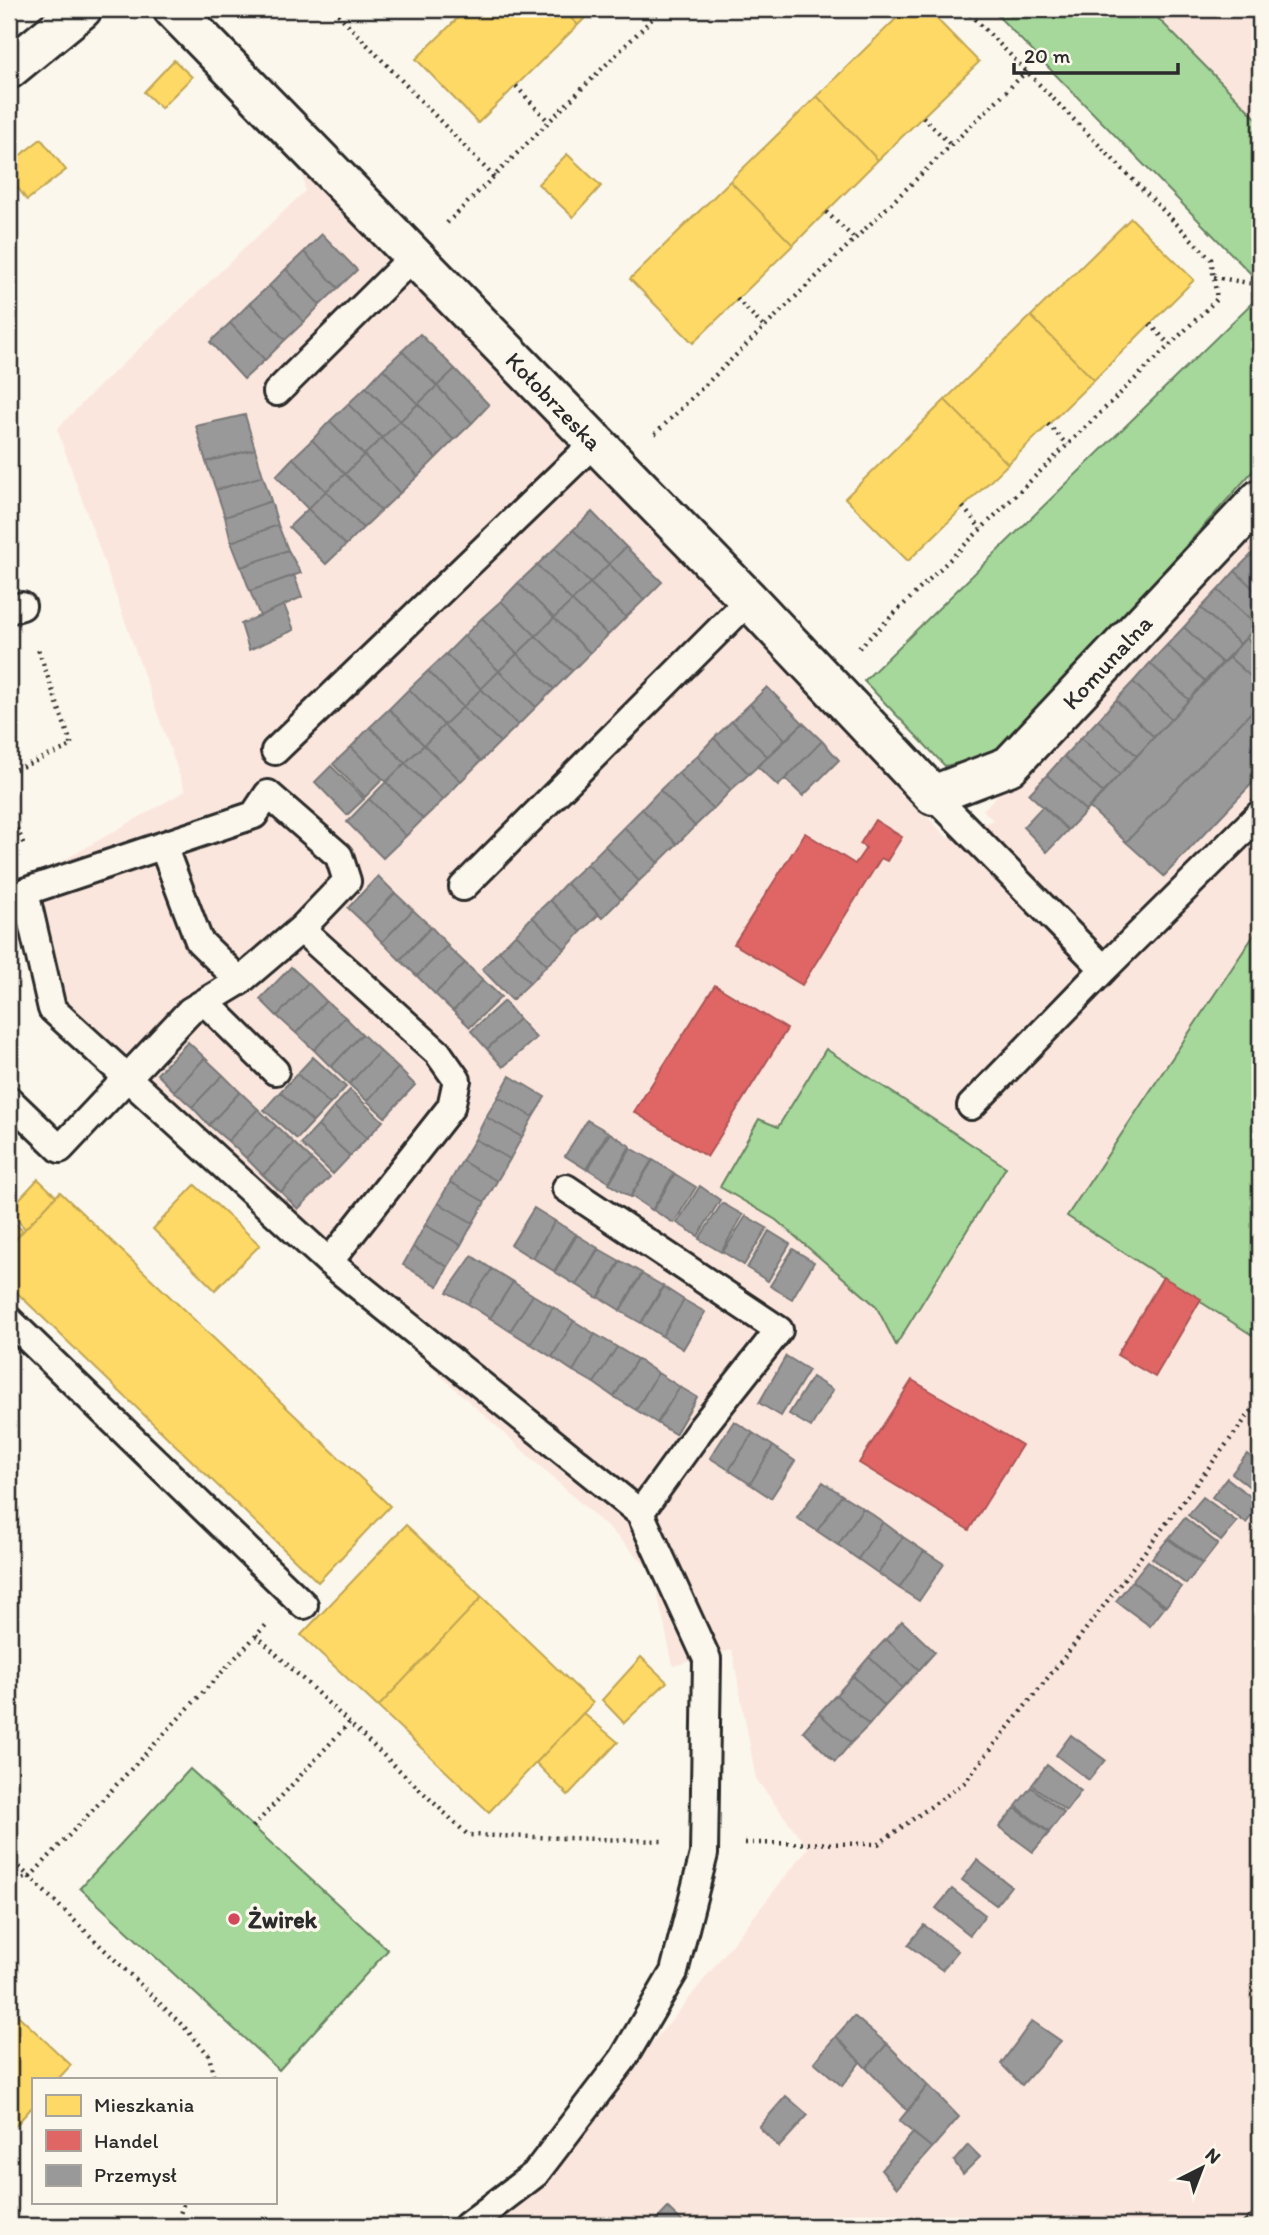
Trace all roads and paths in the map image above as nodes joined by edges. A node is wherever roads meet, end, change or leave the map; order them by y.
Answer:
1 (82, 9) edge
2 (173, 9) edge
3 (333, 9) edge
4 (660, 9) edge
5 (965, 9) edge
6 (9, 69) edge
7 (1027, 71) junction
8 (516, 86) dead end
9 (923, 117) dead end
10 (549, 122) junction
11 (951, 145) junction
12 (494, 177) junction
13 (826, 212) dead end
14 (855, 239) junction
15 (414, 256) junction
16 (1214, 277) junction
17 (1260, 285) edge
18 (737, 299) dead end
19 (1150, 324) dead end
20 (764, 327) junction
21 (1170, 345) junction
22 (277, 392) dead end
23 (1048, 424) dead end
24 (1067, 445) junction
25 (607, 455) junction
26 (1260, 499) edge
27 (963, 507) dead end
28 (981, 529) junction
29 (748, 600) junction
30 (15, 608) edge
31 (825, 682) junction
32 (275, 751) dead end
33 (9, 772) edge
34 (933, 795) junction
35 (1260, 814) edge
36 (163, 846) junction
37 (463, 887) dead end
38 (17, 895) edge
39 (301, 929) junction
40 (1104, 969) junction
41 (240, 981) junction
42 (205, 1002) junction
43 (275, 1070) dead end
44 (127, 1078) junction
45 (9, 1100) edge
46 (971, 1106) dead end
47 (566, 1188) dead end
48 (329, 1262) junction
49 (9, 1320) edge
50 (1260, 1400) edge
51 (640, 1513) junction
52 (299, 1600) joint
53 (257, 1635) junction
54 (349, 1723) junction
55 (253, 1827) dead end
56 (704, 1842) junction
57 (9, 1857) edge
58 (30, 1877) junction
59 (9, 1881) edge
60 (214, 2078) edge
61 (183, 2204) edge
62 (176, 2226) edge
63 (467, 2226) edge

1 - 6 street
2 - 15 street, Kołobrzeska
3 - 12 path
4 - 10 path
5 - 7 path
7 - 11 path
7 - 16 path
8 - 10 path
9 - 11 path
10 - 12 path
11 - 14 path
12 - 15 path
13 - 14 path
14 - 20 path
15 - 22 lane
15 - 25 street, Kołobrzeska
16 - 17 path
16 - 21 path
18 - 20 path
19 - 21 path
20 - 25 path
21 - 24 path
23 - 24 path
24 - 28 path
25 - 29 street, Kołobrzeska
25 - 32 lane
26 - 34 street, Komunalna
27 - 28 path
28 - 31 path
29 - 31 street, Kołobrzeska
29 - 37 lane
30 - 33 path
31 - 34 street, Kołobrzeska
34 - 40 lane
35 - 40 lane
36 - 38 lane
36 - 39 lane
36 - 41 lane
38 - 44 lane
39 - 41 lane
39 - 48 lane
40 - 46 lane
41 - 42 lane
42 - 43 lane
42 - 44 lane
44 - 45 lane
44 - 48 lane
47 - 51 lane
48 - 51 lane
49 - 52 lane
50 - 56 path
51 - 56 lane
52 - 53 path
53 - 54 path
53 - 58 path
54 - 55 path
54 - 56 path
56 - 63 lane
57 - 58 path
58 - 59 path
58 - 60 path
61 - 62 path

